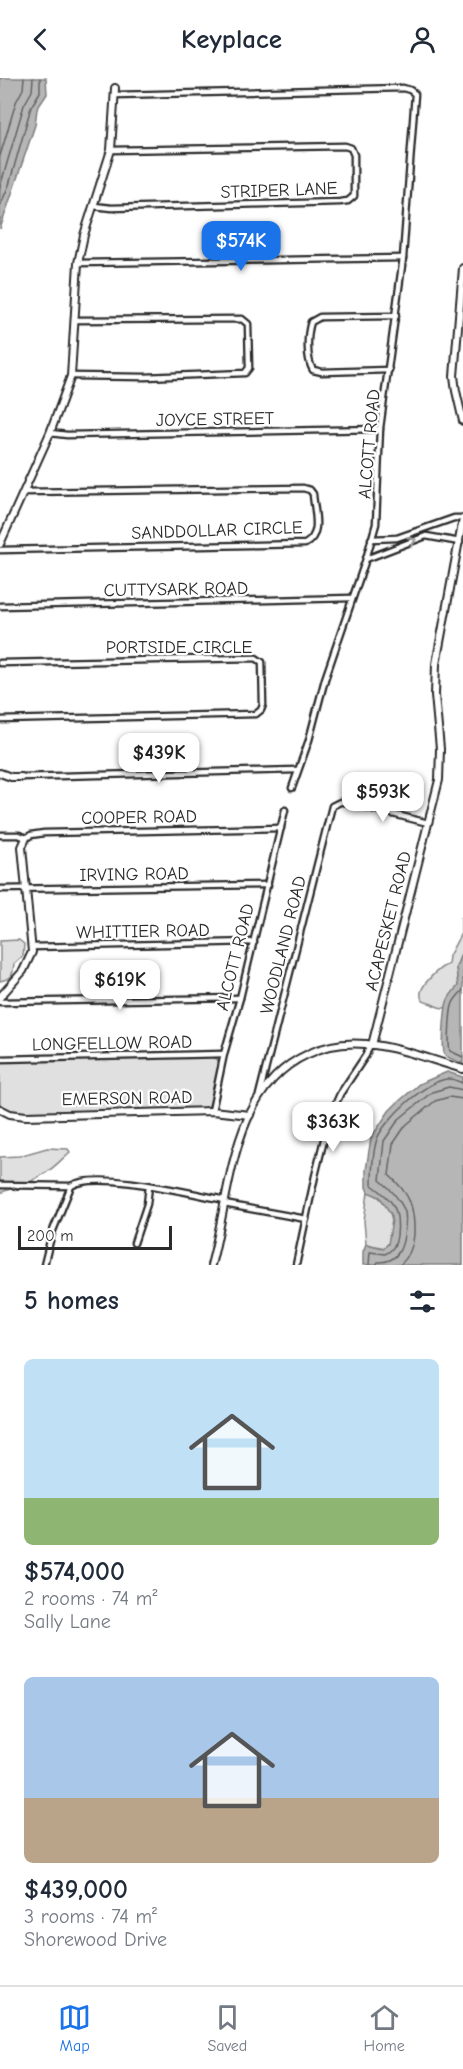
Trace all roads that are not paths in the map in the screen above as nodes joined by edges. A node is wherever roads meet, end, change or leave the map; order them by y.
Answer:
1 (115, 92) joint
2 (111, 150) junction
3 (94, 206) junction
4 (403, 258) junction
5 (78, 263) junction
6 (463, 268) edge
7 (396, 316) junction
8 (75, 320) junction
9 (389, 370) junction
10 (71, 376) junction
11 (463, 421) edge
12 (380, 429) junction
13 (51, 433) junction
14 (24, 492) junction
15 (463, 518) edge
16 (371, 539) junction
17 (460, 542) junction
18 (0, 544) edge
19 (0, 550) edge
20 (366, 559) junction
21 (352, 598) junction
22 (0, 606) edge
23 (0, 663) edge
24 (0, 720) edge
25 (297, 770) junction
26 (0, 773) edge
27 (21, 777) joint
28 (292, 788) dead end
29 (285, 810) dead end
30 (428, 823) junction
31 (281, 828) junction
32 (0, 835) edge
33 (26, 838) junction
34 (267, 885) junction
35 (0, 889) edge
36 (26, 889) junction
37 (254, 942) junction
38 (32, 947) junction
39 (0, 997) edge
40 (240, 998) junction
41 (0, 1002) edge
42 (371, 1045) junction
43 (224, 1054) junction
44 (0, 1059) edge
45 (463, 1069) edge
46 (259, 1098) junction
47 (3, 1111) edge
48 (212, 1111) junction
49 (250, 1114) junction
50 (0, 1185) edge
51 (71, 1186) junction
52 (149, 1186) junction
53 (225, 1202) junction
54 (306, 1219) junction
55 (134, 1242) dead end
56 (44, 1265) edge
57 (212, 1265) edge
58 (296, 1265) edge

1 - 2 main road
1 - 4 street, ALCOTT ROAD
2 - 3 main road
2 - 3 street, STRIPER LANE
3 - 5 main road
4 - 5 street
4 - 7 street, ALCOTT ROAD
5 - 8 main road
6 - 11 main road
7 - 9 street, ALCOTT ROAD
7 - 9 street
8 - 10 main road
8 - 10 street
9 - 12 street, ALCOTT ROAD
10 - 13 main road
12 - 13 street, JOYCE STREET
12 - 16 street, ALCOTT ROAD
13 - 14 main road
14 - 18 main road
14 - 19 street, SANDDOLLAR CIRCLE
15 - 16 street
15 - 17 main road, ACAPESKET ROAD
16 - 20 street, ALCOTT ROAD
20 -> 17 street
17 - 30 main road, ACAPESKET ROAD
20 - 21 street, ALCOTT ROAD
21 - 22 street, CUTTYSARK ROAD
21 - 25 street, ALCOTT ROAD
23 - 24 street, PORTSIDE CIRCLE
25 - 27 street
25 - 28 street, ALCOTT ROAD
26 - 27 main road
29 - 31 street, ALCOTT ROAD
30 - 42 main road, ACAPESKET ROAD
30 - 46 street, WOODLAND ROAD
31 - 33 street, COOPER ROAD
31 - 34 street, ALCOTT ROAD
32 - 33 street, COOPER ROAD
33 - 36 main road
34 - 36 street, IRVING ROAD
34 - 37 street, ALCOTT ROAD
35 - 36 street, IRVING ROAD
36 - 38 main road
37 - 38 street, WHITTIER ROAD
37 - 40 street, ALCOTT ROAD
38 - 39 main road
40 - 41 street
40 - 43 street, ALCOTT ROAD
42 - 45 main road
42 - 46 main road
42 - 54 street
43 - 44 street, LONGFELLOW ROAD
43 - 48 street, ALCOTT ROAD
46 - 49 main road
47 - 48 main road, EMERSON ROAD
48 - 49 main road, EMERSON ROAD
49 - 53 main road
50 - 51 street
51 - 52 street
51 - 56 street
52 - 53 street
52 - 55 street
53 - 54 street
53 - 57 main road
54 - 58 street

